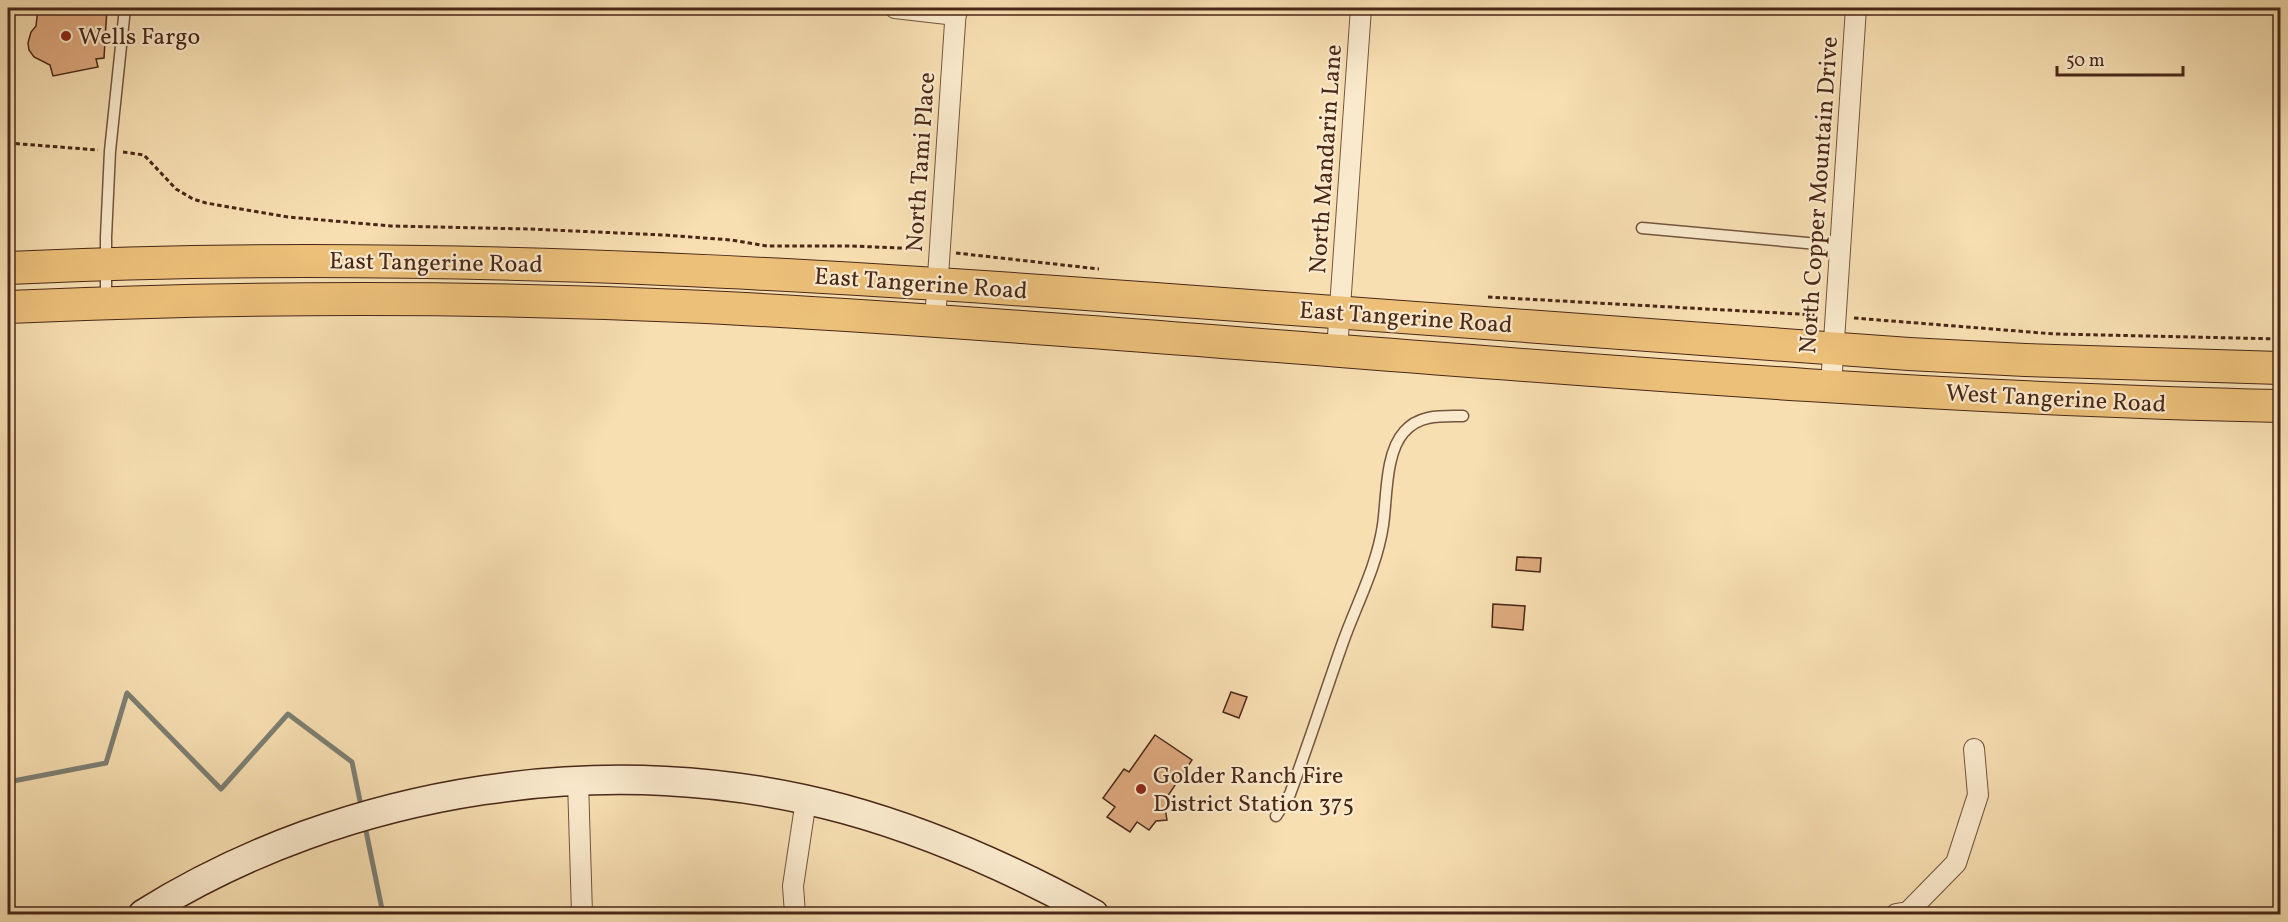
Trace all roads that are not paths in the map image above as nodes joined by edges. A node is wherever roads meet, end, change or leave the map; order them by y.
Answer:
1 (125, 8) edge
2 (895, 8) edge
3 (1361, 8) edge
4 (1856, 8) edge
5 (956, 11) edge
6 (1642, 228) dead end
7 (1840, 246) junction
8 (105, 264) junction
9 (8, 268) edge
10 (937, 283) junction
11 (106, 302) junction
12 (8, 307) edge
13 (1340, 312) junction
14 (935, 321) junction
15 (1833, 348) junction
16 (1337, 350) junction
17 (2280, 368) edge
18 (1831, 386) junction
19 (2280, 406) edge
20 (1463, 416) dead end
21 (1974, 748) dead end
22 (578, 781) junction
23 (806, 800) junction
24 (1276, 816) dead end
25 (1905, 914) edge
26 (143, 915) edge
27 (582, 915) edge
28 (795, 915) edge
29 (1094, 915) edge

1 - 8 lane
2 - 5 street
3 - 13 street, North Mandarin Lane
4 - 7 street, North Copper Mountain Drive
5 - 10 street, North Tami Place
6 - 7 lane
7 - 15 street, North Copper Mountain Drive
8 - 9 main road, East Tangerine Road
8 - 10 main road, East Tangerine Road
8 - 11 lane
10 - 13 main road, East Tangerine Road
10 - 14 street, North Tami Place
11 - 12 main road, East Tangerine Road
11 - 14 main road, East Tangerine Road
13 - 15 main road, East Tangerine Road
13 - 16 street, North Mandarin Lane
14 - 16 main road, East Tangerine Road
15 - 17 main road, West Tangerine Road
15 - 18 street, North Copper Mountain Drive
16 - 18 main road, East Tangerine Road
18 - 19 main road, West Tangerine Road
20 - 24 lane
21 - 25 street
22 - 23 street
22 - 26 street
22 - 27 street
23 - 28 street
23 - 29 street

